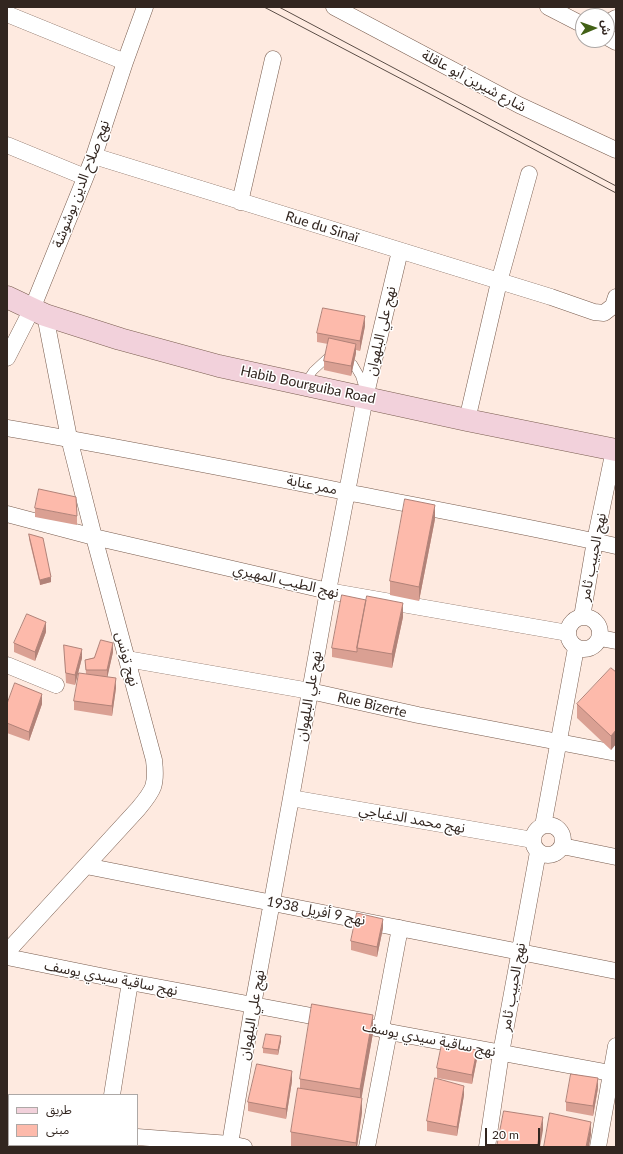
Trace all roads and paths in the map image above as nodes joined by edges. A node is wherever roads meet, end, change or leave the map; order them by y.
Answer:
1 (146, 7) edge
2 (334, 7) edge
3 (548, 7) edge
4 (7, 14) edge
5 (575, 21) edge
6 (273, 59) dead end
7 (125, 62) junction
8 (7, 145) edge
9 (616, 150) edge
10 (94, 156) junction
11 (529, 174) dead end
12 (85, 177) junction
13 (240, 202) junction
14 (400, 251) junction
15 (499, 282) junction
16 (7, 297) edge
17 (616, 297) edge
18 (38, 312) junction
19 (7, 358) edge
20 (326, 358) edge
21 (353, 364) edge
22 (304, 385) junction
23 (365, 398) junction
24 (467, 420) junction
25 (7, 428) edge
26 (69, 438) junction
27 (615, 450) edge
28 (348, 492) junction
29 (7, 514) edge
30 (94, 536) junction
31 (596, 541) junction
32 (616, 546) edge
33 (328, 591) junction
34 (582, 617) junction
35 (568, 633) junction
36 (600, 638) junction
37 (616, 641) edge
38 (576, 648) junction
39 (127, 659) junction
40 (7, 666) edge
41 (56, 685) dead end
42 (310, 691) junction
43 (559, 741) junction
44 (616, 753) edge
45 (291, 798) junction
46 (543, 826) junction
47 (535, 846) junction
48 (562, 846) junction
49 (616, 857) edge
50 (86, 866) junction
51 (272, 903) junction
52 (400, 928) junction
53 (7, 952) edge
54 (519, 952) junction
55 (7, 957) edge
56 (616, 971) edge
57 (130, 982) junction
58 (253, 1005) junction
59 (385, 1031) junction
60 (616, 1046) edge
61 (501, 1053) junction
62 (614, 1073) edge
63 (112, 1094) edge
64 (138, 1137) edge
65 (237, 1145) edge
66 (367, 1147) edge
67 (487, 1147) edge
68 (598, 1147) edge

1 - 7 street, نهج صلاح الدين بوشوشة
2 - 9 street, شارع شيرين أبو عاقلة
3 - 5 street
4 - 7 street
6 - 13 street
7 - 10 street, نهج صلاح الدين بوشوشة
8 - 12 street
10 - 12 street, نهج صلاح الدين بوشوشة
10 - 13 street, Rue du Sinaï
11 - 15 street
12 - 18 street, نهج صلاح الدين بوشوشة
13 - 14 street, Rue du Sinaï
14 - 15 street, Rue du Sinaï
14 - 23 street, نهج علي البلهوان
15 - 17 street, Rue du Sinaï
15 - 24 street
16 - 18 main road, Habib Bourguiba Road
18 - 19 street, نهج صلاح الدين بوشوشة
18 - 22 main road, Habib Bourguiba Road
18 - 26 street, نهج تونس
20 - 22 lane
21 - 23 lane
22 - 23 main road, Habib Bourguiba Road
23 - 24 main road, Habib Bourguiba Road
23 - 28 street, نهج علي البلهوان
24 - 27 main road, Habib Bourguiba Road
25 - 26 street, ممر عنابة
26 - 28 street, ممر عنابة
26 - 30 street, نهج تونس
27 - 31 street, نهج الحبيب ثامر
28 - 31 street, ممر عنابة
28 - 33 street, نهج علي البلهوان
29 - 30 street, نهج الطيب المهيري
30 - 33 street, نهج الطيب المهيري
30 - 39 street, نهج تونس
31 - 32 street, ممر عنابة
31 - 34 street, نهج الحبيب ثامر
33 - 35 street, نهج الطيب المهيري
33 - 42 street, نهج علي البلهوان
34 - 35 street
34 - 36 street
35 - 38 street
36 - 37 street
36 - 38 street
38 - 43 street
39 - 42 street, Rue Bizerte
39 - 50 street, نهج تونس
40 - 41 street
42 - 43 street, Rue Bizerte
42 - 45 street, نهج علي البلهوان
43 - 44 street, Rue Bizerte
43 - 46 street
45 - 47 street, نهج محمد الدغباجي
45 - 51 street, نهج علي البلهوان
46 - 47 street
46 - 48 street
47 - 48 street
47 - 54 street, نهج الحبيب ثامر
48 - 49 street
50 - 51 street, نهج 9 أفريل 1938
50 - 53 street, نهج تونس
51 - 52 street, نهج 9 أفريل 1938
51 - 58 street, نهج علي البلهوان
52 - 54 street, نهج 9 أفريل 1938
52 - 59 street
54 - 56 street, نهج 9 أفريل 1938
54 - 61 street, نهج الحبيب ثامر
55 - 57 street, نهج ساقية سيدي يوسف
57 - 58 street, نهج ساقية سيدي يوسف
57 - 63 street
58 - 59 street, نهج ساقية سيدي يوسف
58 - 65 street, نهج علي البلهوان
59 - 61 street, نهج ساقية سيدي يوسف
59 - 66 street
60 - 62 street
61 - 62 street, نهج ساقية سيدي يوسف
61 - 67 street, نهج الحبيب ثامر
62 - 68 street
64 - 65 street

